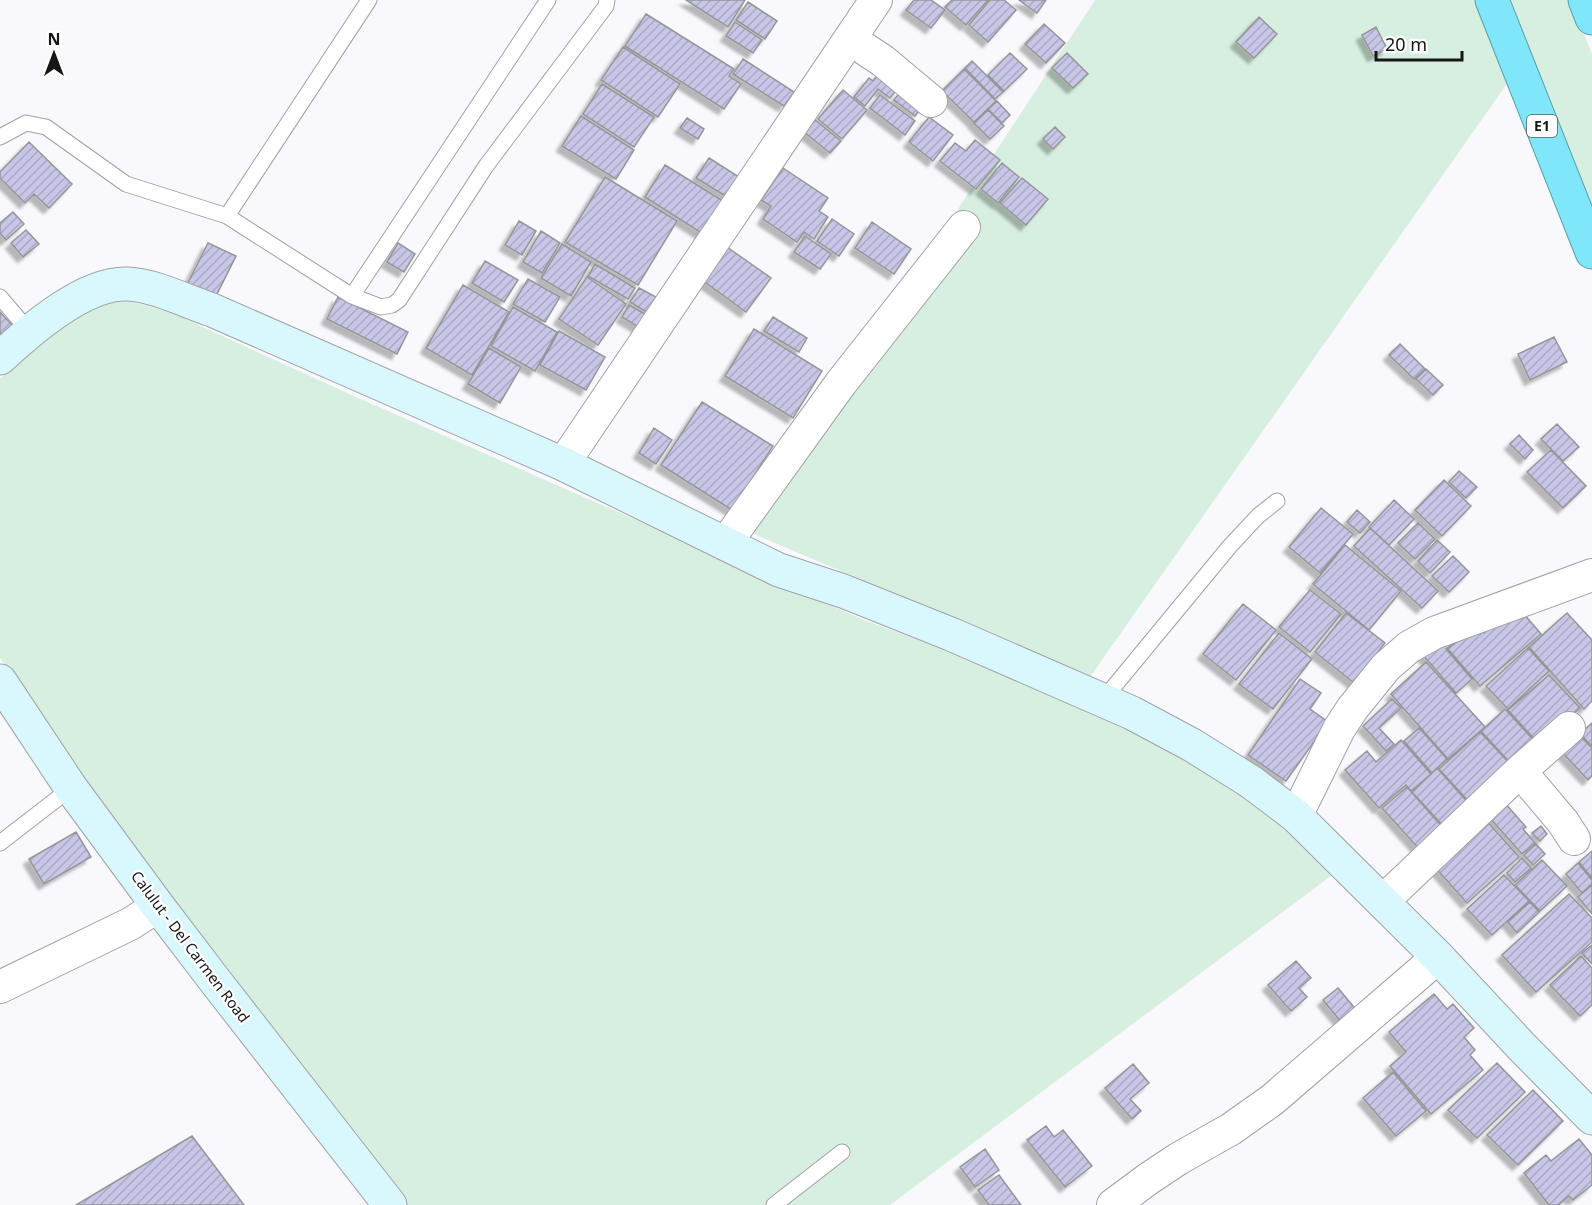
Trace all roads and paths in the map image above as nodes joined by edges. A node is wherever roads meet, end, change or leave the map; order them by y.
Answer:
1 (369, 0) edge
2 (548, 0) edge
3 (607, 0) edge
4 (876, 0) edge
5 (1492, 0) edge
6 (1585, 0) edge
7 (1592, 18) edge
8 (849, 39) junction
9 (931, 101) dead end
10 (0, 137) edge
11 (227, 216) junction
12 (964, 227) dead end
13 (1592, 252) edge
14 (352, 296) junction
15 (0, 297) edge
16 (29, 331) junction
17 (0, 358) edge
18 (563, 464) junction
19 (1277, 501) dead end
20 (725, 544) junction
21 (1592, 575) edge
22 (0, 681) edge
23 (1102, 701) junction
24 (1569, 728) dead end
25 (1520, 771) junction
26 (71, 788) junction
27 (1296, 816) junction
28 (1574, 839) dead end
29 (0, 843) edge
30 (1382, 902) junction
31 (158, 906) junction
32 (1438, 957) junction
33 (0, 987) edge
34 (1592, 1118) edge
35 (842, 1152) dead end
36 (390, 1205) edge
37 (774, 1205) edge
38 (1113, 1205) edge

1 - 11 lane
2 - 14 lane
3 - 14 lane
4 - 8 street
5 - 13 highway, E1
6 - 7 highway
8 - 9 street
8 - 18 street
10 - 11 lane
11 - 14 lane
12 - 20 street
15 - 16 lane
16 - 17 street
16 - 18 street
18 - 20 street
19 - 23 lane
20 - 23 street
21 - 27 street
22 - 26 street, Calulut - Del Carmen Road
23 - 27 street
24 - 25 street
25 - 28 street
25 - 30 street
26 - 29 lane
26 - 31 street, Calulut - Del Carmen Road
27 - 30 street
30 - 32 street
31 - 33 street
31 - 36 street, Calulut - Del Carmen Road
32 - 34 street
32 - 38 street
35 - 37 lane

